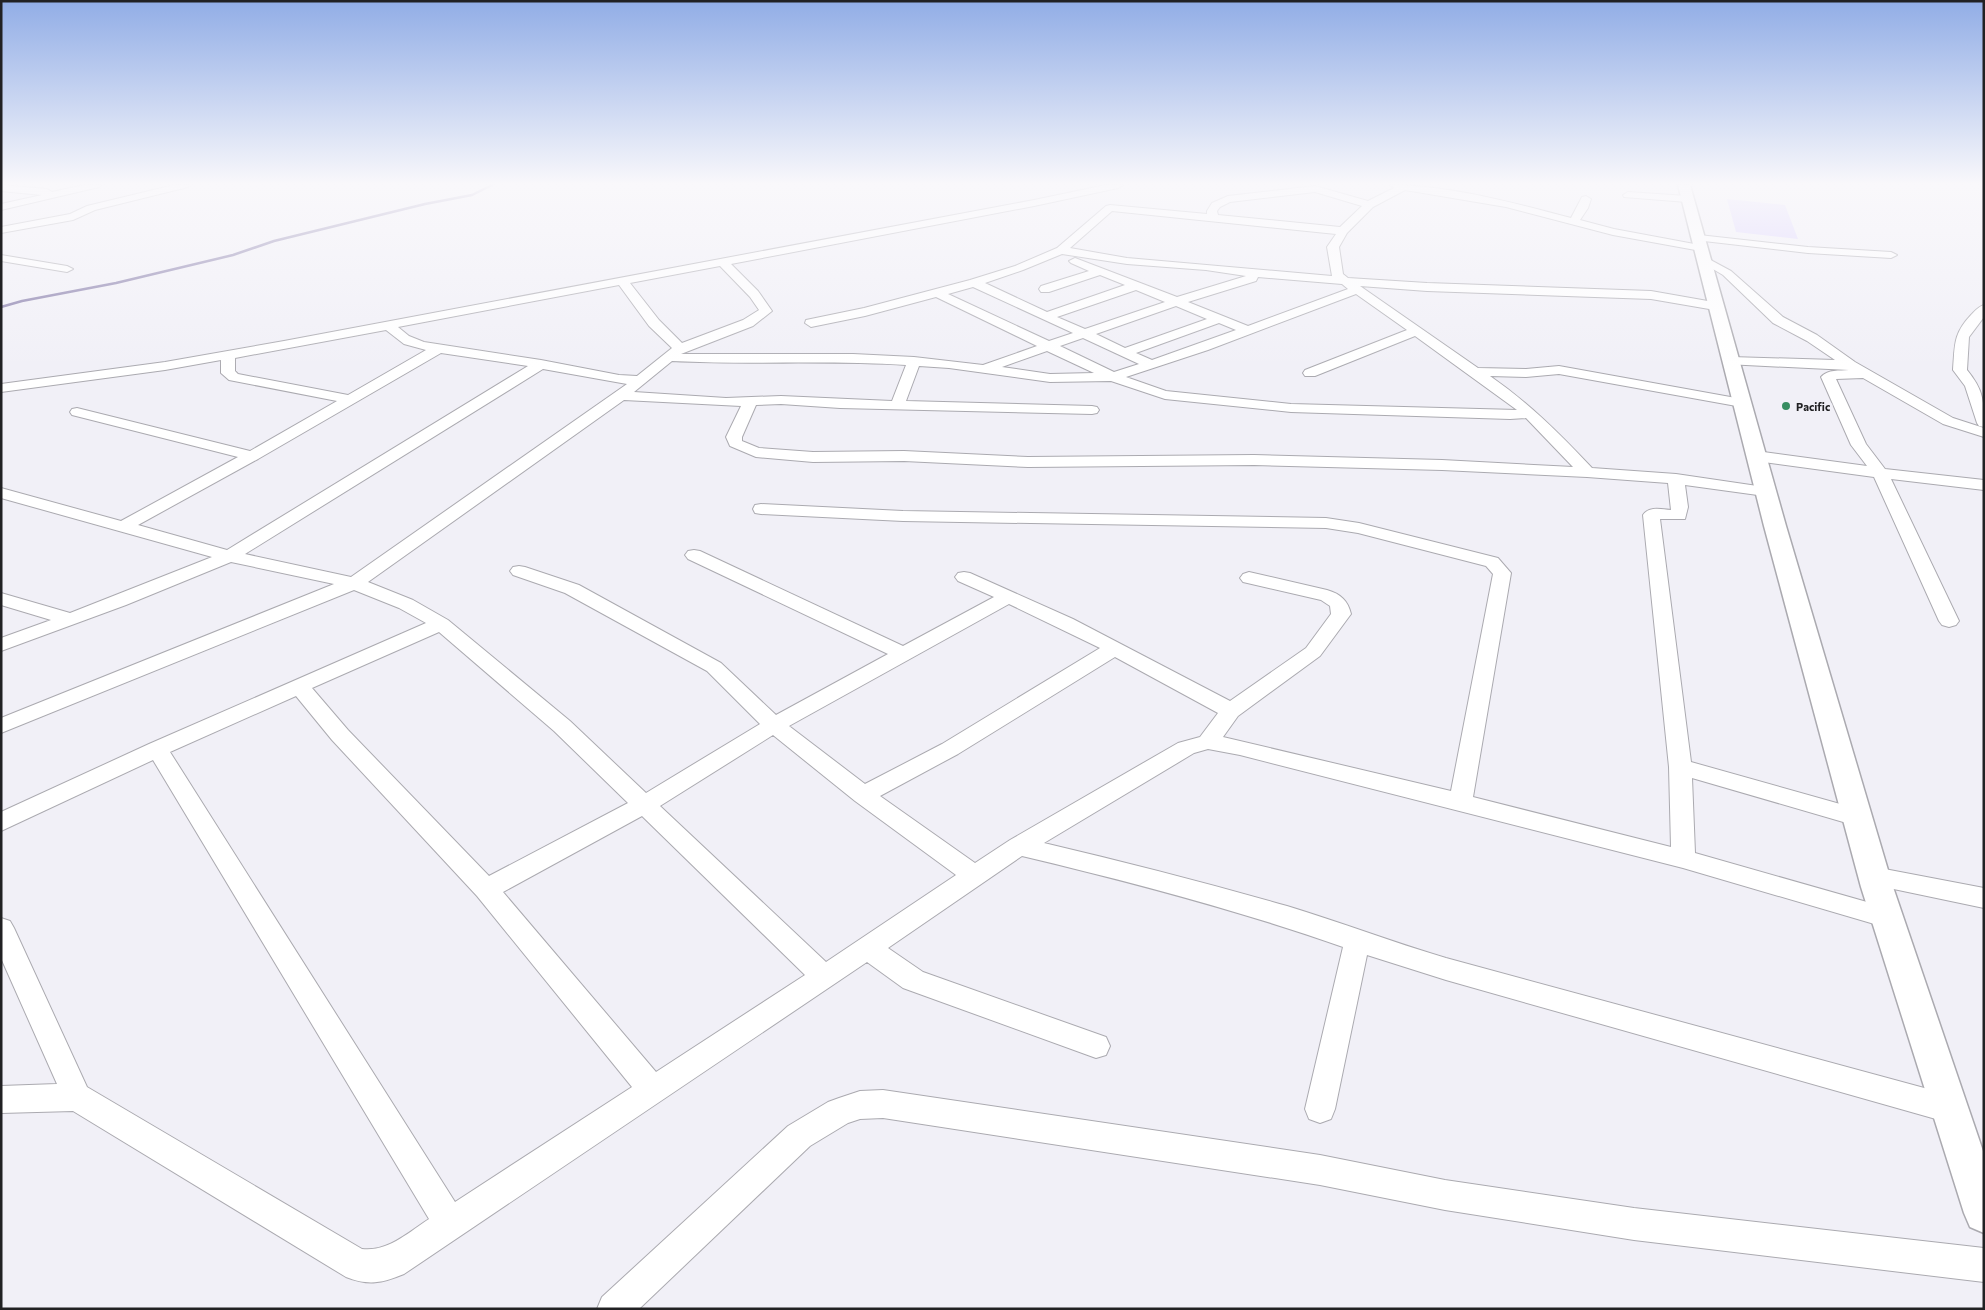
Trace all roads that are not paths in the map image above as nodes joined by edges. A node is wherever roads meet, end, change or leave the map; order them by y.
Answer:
1 (802, 246) edge
2 (1066, 246) edge
3 (1334, 246) edge
4 (1692, 246) edge
5 (1702, 248) junction
6 (1061, 250) junction
7 (1891, 255) dead end
8 (1, 258) edge
9 (722, 261) junction
10 (1075, 262) dead end
11 (36, 263) junction
12 (67, 269) dead end
13 (10, 270) dead end
14 (1098, 272) junction
15 (1266, 275) junction
16 (622, 281) junction
17 (974, 284) junction
18 (1351, 285) junction
19 (1134, 286) junction
20 (1045, 289) dead end
21 (937, 293) junction
22 (1176, 303) junction
23 (1715, 306) junction
24 (1983, 311) edge
25 (1047, 316) junction
26 (1218, 319) junction
27 (811, 323) dead end
28 (388, 325) junction
29 (1247, 330) junction
30 (1416, 331) junction
31 (1084, 333) junction
32 (1048, 344) junction
33 (438, 349) junction
34 (1126, 352) junction
35 (674, 353) junction
36 (228, 354) junction
37 (914, 361) junction
38 (1730, 361) junction
39 (541, 364) junction
40 (1152, 365) junction
41 (1850, 365) junction
42 (984, 369) junction
43 (1474, 372) junction
44 (1310, 373) dead end
45 (1865, 374) junction
46 (1113, 376) junction
47 (640, 380) junction
48 (1978, 386) edge
49 (1521, 387) junction
50 (1, 388) edge
51 (621, 395) junction
52 (349, 399) junction
53 (750, 402) junction
54 (1742, 403) junction
55 (898, 404) junction
56 (1092, 410) dead end
57 (77, 412) dead end
58 (1528, 413) junction
59 (1984, 423) edge
60 (1984, 433) edge
61 (252, 456) junction
62 (1756, 456) junction
63 (1587, 472) junction
64 (1880, 473) junction
65 (1676, 479) junction
66 (1984, 485) edge
67 (1765, 491) junction
68 (1, 493) edge
69 (761, 509) dead end
70 (122, 527) junction
71 (694, 555) dead end
72 (229, 556) junction
73 (519, 571) dead end
74 (964, 578) dead end
75 (1248, 578) dead end
76 (354, 583) junction
77 (1009, 596) junction
78 (1, 599) edge
79 (70, 619) junction
80 (1949, 622) dead end
81 (441, 624) junction
82 (1, 645) edge
83 (1115, 648) junction
84 (906, 654) junction
85 (299, 686) junction
86 (1232, 711) junction
87 (774, 725) junction
88 (1, 726) edge
89 (1208, 742) junction
90 (158, 749) junction
91 (1680, 767) junction
92 (863, 794) junction
93 (1461, 802) junction
94 (643, 804) junction
95 (1856, 817) junction
96 (1, 822) edge
97 (1019, 846) junction
98 (1683, 859) junction
99 (975, 876) junction
100 (1874, 876) junction
101 (486, 889) junction
102 (1984, 898) edge
103 (1888, 918) junction
104 (1, 928) edge
105 (1357, 941) junction
106 (868, 948) junction
107 (824, 977) junction
108 (1096, 1046) dead end
109 (653, 1090) junction
110 (77, 1097) junction
111 (1, 1100) edge
112 (1320, 1109) dead end
113 (1950, 1109) junction
114 (1984, 1213) edge
115 (450, 1223) junction
116 (1984, 1265) edge
117 (614, 1309) edge

1 - 9 street
2 - 6 street
3 - 18 street
4 - 5 street
5 - 7 street
5 - 23 main road
5 - 41 street
6 - 15 street
6 - 17 street
8 - 11 street
9 - 16 street
9 - 35 street
10 - 14 street
11 - 12 street
11 - 13 street
14 - 19 street
14 - 20 street
15 - 18 street
15 - 22 street
16 - 28 street
16 - 35 street
17 - 21 street
17 - 25 street
18 - 23 street
18 - 29 street
18 - 30 street
19 - 22 street
19 - 25 street
21 - 27 street
21 - 32 street
22 - 26 street
22 - 31 street
23 - 38 main road
24 - 48 street
25 - 31 street
26 - 29 street
26 - 34 street
28 - 33 street
28 - 36 street
29 - 40 street
30 - 43 street
30 - 44 street
31 - 32 street
31 - 34 street
32 - 42 street
32 - 46 street
33 - 39 street
33 - 52 street
34 - 40 street
35 - 37 street
35 - 47 street
36 - 50 street
36 - 52 street
37 - 42 street
37 - 55 street
38 - 41 street
38 - 54 main road
39 - 47 street
39 - 72 street
40 - 46 street
41 - 45 street
42 - 46 street
43 - 49 street
43 - 49 street
45 - 60 street
45 - 64 street
46 - 58 street
47 - 51 street
48 - 59 street
49 - 54 street
49 - 58 street
51 - 53 street
51 - 76 street
52 - 61 street
53 - 55 street
53 - 63 street
54 - 62 main road
55 - 56 street
57 - 61 street
58 - 63 street
61 - 70 street
62 - 64 street
62 - 67 main road
63 - 65 street
64 - 66 street
64 - 80 street
65 - 67 street
65 - 91 street
67 - 95 main road
68 - 70 street
69 - 93 street
70 - 72 street
71 - 84 street
72 - 76 street
72 - 79 street
73 - 87 street
74 - 77 street
75 - 86 street
76 - 81 street
76 - 88 street
77 - 83 street
77 - 84 street
78 - 79 street
79 - 82 street
81 - 85 street
81 - 94 street
83 - 86 street
83 - 92 street
84 - 87 street
85 - 90 street
85 - 101 street
86 - 89 street
87 - 92 street
87 - 94 street
89 - 93 street
89 - 97 street
90 - 96 street
90 - 115 street
91 - 95 street
91 - 98 street
92 - 99 street
93 - 98 street
94 - 101 street
94 - 107 street
95 - 100 main road
97 - 99 street
97 - 105 street
98 - 103 street
99 - 106 street
100 - 102 street
100 - 103 main road
101 - 109 street
103 - 113 main road
104 - 110 street
105 - 112 street
105 - 113 street
106 - 107 street
106 - 108 street
107 - 109 street
109 - 115 street
110 - 111 street
110 - 115 street
113 - 114 main road
116 - 117 street

